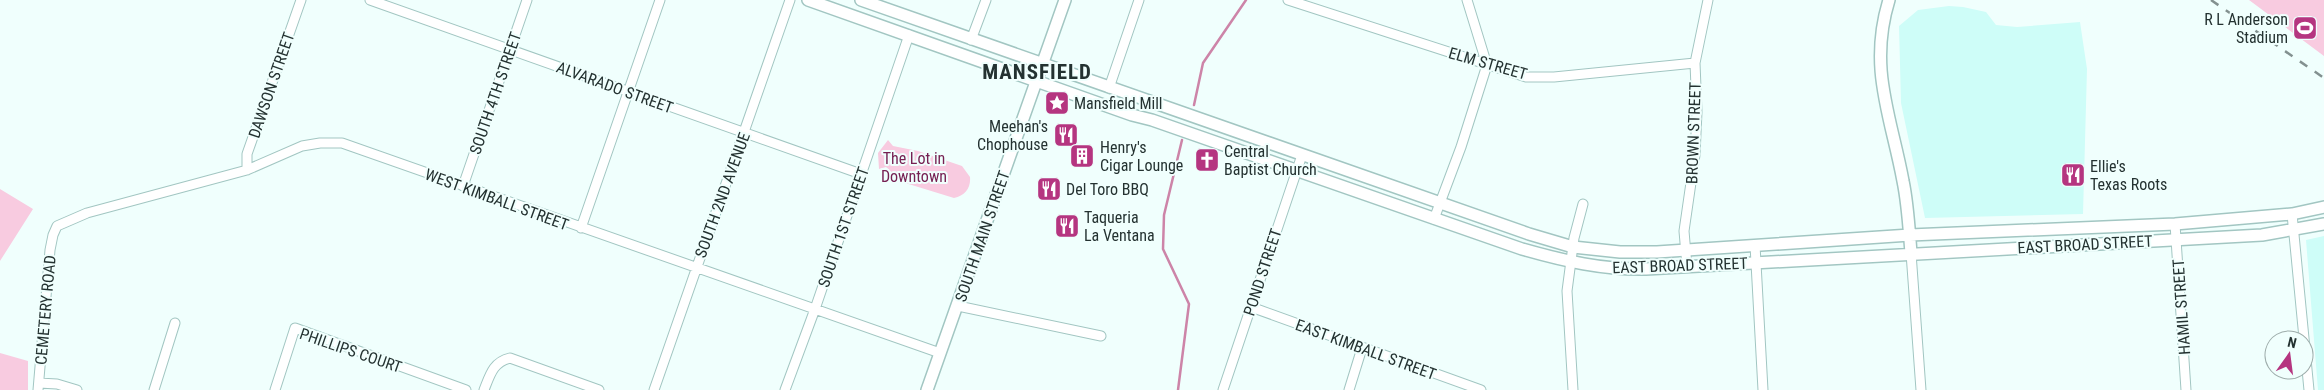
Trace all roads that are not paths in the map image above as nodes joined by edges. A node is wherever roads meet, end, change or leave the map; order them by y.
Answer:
1 (301, 0) edge
2 (370, 0) edge
3 (528, 0) edge
4 (660, 0) edge
5 (790, 0) edge
6 (808, 0) edge
7 (861, 0) edge
8 (986, 0) edge
9 (1064, 0) edge
10 (1139, 0) edge
11 (1288, 0) edge
12 (1467, 0) edge
13 (1708, 0) edge
14 (1890, 0) edge
15 (875, 2) edge
16 (914, 20) junction
17 (909, 35) junction
18 (971, 40) junction
19 (510, 50) junction
20 (1042, 64) junction
21 (1695, 64) junction
22 (1487, 65) junction
23 (1036, 80) junction
24 (1109, 88) junction
25 (628, 92) junction
26 (1157, 105) junction
27 (1152, 120) junction
28 (1219, 126) junction
29 (744, 132) junction
30 (1214, 141) junction
31 (1302, 155) junction
32 (247, 170) junction
33 (1296, 170) junction
34 (860, 174) junction
35 (463, 186) junction
36 (1439, 203) junction
37 (1583, 204) dead end
38 (2324, 207) edge
39 (2292, 214) junction
40 (1434, 219) junction
41 (2175, 224) junction
42 (2324, 224) edge
43 (581, 228) junction
44 (2059, 228) junction
45 (55, 230) joint
46 (2294, 230) junction
47 (1910, 235) junction
48 (2177, 239) junction
49 (1756, 245) junction
50 (2060, 245) junction
51 (1573, 247) junction
52 (1685, 250) junction
53 (1911, 254) junction
54 (1570, 262) junction
55 (1756, 262) junction
56 (1687, 266) junction
57 (696, 267) junction
58 (958, 306) junction
59 (1251, 307) junction
60 (815, 310) junction
61 (174, 323) dead end
62 (1101, 336) dead end
63 (1362, 348) junction
64 (940, 353) junction
65 (39, 386) edge
66 (1457, 386) edge
67 (76, 390) edge
68 (154, 390) edge
69 (275, 390) edge
70 (466, 390) edge
71 (484, 390) edge
72 (599, 390) edge
73 (654, 390) edge
74 (784, 390) edge
75 (927, 390) edge
76 (1223, 390) edge
77 (1349, 390) edge
78 (1481, 390) edge
79 (1573, 390) edge
80 (1763, 390) edge
81 (1921, 390) edge
82 (2186, 390) edge
83 (2308, 390) edge

1 - 32 street, DAWSON STREET
2 - 19 street, ALVARADO STREET
3 - 19 street, SOUTH 4TH STREET
4 - 25 street
5 - 29 street, SOUTH 2ND AVENUE
6 - 17 main road, EAST BROAD STREET
7 - 15 main road, EAST BROAD STREET
8 - 18 street
9 - 20 main road, SOUTH MAIN STREET
10 - 24 street
11 - 22 street, ELM STREET
12 - 22 street
13 - 21 street, BROWN STREET
14 - 47 main road
15 - 16 main road, EAST BROAD STREET
16 - 17 main road
16 - 18 main road, EAST BROAD STREET
17 - 23 main road, EAST BROAD STREET
17 - 34 street, SOUTH 1ST STREET
18 - 20 main road, EAST BROAD STREET
19 - 25 street, ALVARADO STREET
19 - 35 street, SOUTH 4TH STREET
20 - 23 main road, SOUTH MAIN STREET
20 - 24 main road, EAST BROAD STREET
21 - 22 street, ELM STREET
21 - 52 street, BROWN STREET
22 - 36 street
23 - 27 main road, EAST BROAD STREET
23 - 58 main road, SOUTH MAIN STREET
24 - 26 main road, EAST BROAD STREET
25 - 29 street, ALVARADO STREET
25 - 43 street
26 - 27 main road
26 - 28 main road, EAST BROAD STREET
27 - 30 main road, EAST BROAD STREET
28 - 30 main road
28 - 31 main road, EAST BROAD STREET
29 - 34 street, ALVARADO STREET
29 - 57 street, SOUTH 2ND AVENUE
30 - 33 main road, EAST BROAD STREET
31 - 33 street, POND STREET
31 - 36 main road, EAST BROAD STREET
32 - 35 street, WEST KIMBALL STREET
32 - 45 street, WEST KIMBALL STREET
33 - 40 main road, EAST BROAD STREET
33 - 59 street, POND STREET
34 - 60 street, SOUTH 1ST STREET
35 - 43 street, WEST KIMBALL STREET
36 - 40 street
36 - 51 main road, EAST BROAD STREET
37 - 51 street
38 - 39 main road, EAST BROAD STREET
39 - 41 main road, EAST BROAD STREET
39 - 46 street
40 - 54 main road, EAST BROAD STREET
41 - 44 main road, EAST BROAD STREET
41 - 48 street, HAMIL STREET
42 - 46 main road, EAST BROAD STREET
43 - 57 street, WEST KIMBALL STREET
44 - 47 main road, EAST BROAD STREET
44 - 50 main road
45 - 65 street, CEMETERY ROAD
46 - 48 main road, EAST BROAD STREET
46 - 83 street
47 - 49 main road, EAST BROAD STREET
47 - 53 main road
48 - 50 main road, EAST BROAD STREET
48 - 82 street, HAMIL STREET
49 - 52 main road, EAST BROAD STREET
49 - 55 street
50 - 53 main road, EAST BROAD STREET
51 - 52 main road, EAST BROAD STREET
51 - 54 street
52 - 56 street, BROWN STREET
53 - 55 main road, EAST BROAD STREET
53 - 81 street
54 - 56 main road, EAST BROAD STREET
54 - 79 street
55 - 56 main road, EAST BROAD STREET
55 - 80 street
57 - 60 street, WEST KIMBALL STREET
57 - 73 street, SOUTH 2ND AVENUE
58 - 62 street
58 - 64 main road, SOUTH MAIN STREET
59 - 63 street, EAST KIMBALL STREET
59 - 76 street, POND STREET
60 - 64 street, WEST KIMBALL STREET
60 - 74 street, SOUTH 1ST STREET
61 - 68 street
63 - 66 street, EAST KIMBALL STREET
63 - 77 street
64 - 75 main road, SOUTH MAIN STREET
65 - 67 street
66 - 78 street, EAST KIMBALL STREET
69 - 70 street, PHILLIPS COURT
71 - 72 street

